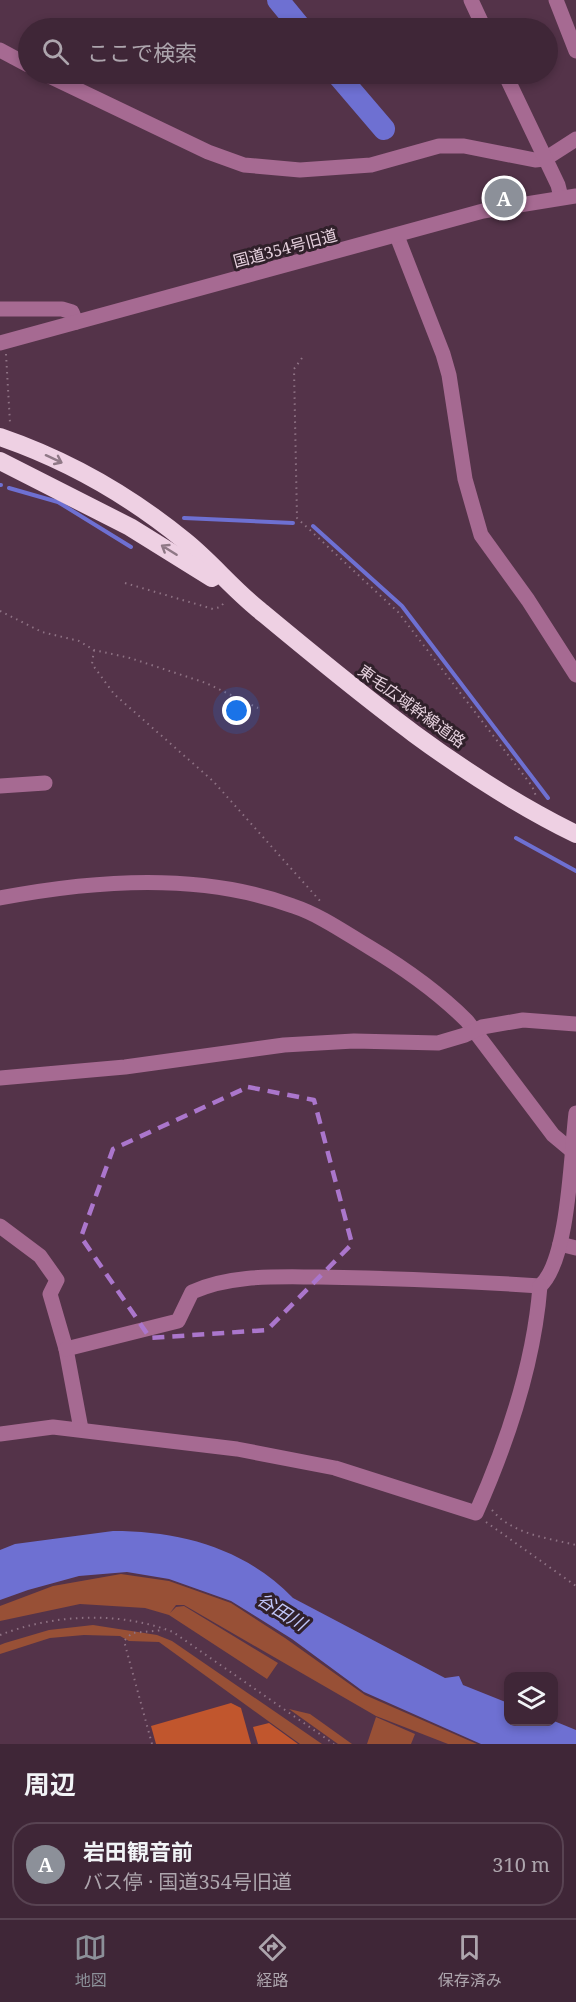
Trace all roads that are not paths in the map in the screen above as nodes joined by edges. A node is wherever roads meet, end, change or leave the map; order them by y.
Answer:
1 (471, 0) edge
2 (556, 0) edge
3 (479, 18) edge
4 (0, 50) edge
5 (576, 51) edge
6 (18, 60) edge
7 (66, 84) edge
8 (510, 84) edge
9 (576, 139) edge
10 (545, 159) junction
11 (569, 196) edge
12 (397, 236) junction
13 (0, 309) edge
14 (76, 322) junction
15 (2, 343) edge
16 (6, 439) edge
17 (0, 461) edge
18 (237, 592) junction
19 (576, 675) edge
20 (45, 783) dead end
21 (0, 786) edge
22 (576, 834) edge
23 (0, 898) edge
24 (576, 1024) edge
25 (473, 1029) junction
26 (0, 1078) edge
27 (576, 1113) edge
28 (571, 1150) junction
29 (0, 1226) edge
30 (560, 1244) junction
31 (576, 1248) edge
32 (540, 1286) junction
33 (66, 1349) junction
34 (81, 1429) junction
35 (0, 1434) edge

1 - 3 street
2 - 5 street
4 - 6 street
7 - 10 street
8 - 10 street
9 - 10 street
10 - 11 street
11 - 12 street, 国道354号旧道
12 - 14 street, 国道354号旧道
12 - 19 street
13 - 14 street
14 - 15 street, 国道354号旧道
16 -> 18 highway, 東毛広域幹線道路
18 -> 17 highway, 東毛広域幹線道路
18 - 22 highway, 東毛広域幹線道路
20 - 21 street
23 - 25 street
24 - 25 street
25 - 26 street
25 - 28 street
27 - 28 street
28 - 30 street
29 - 33 street
30 - 31 street
30 - 32 street
32 - 33 street
32 - 34 street
33 - 34 street
34 - 35 street

